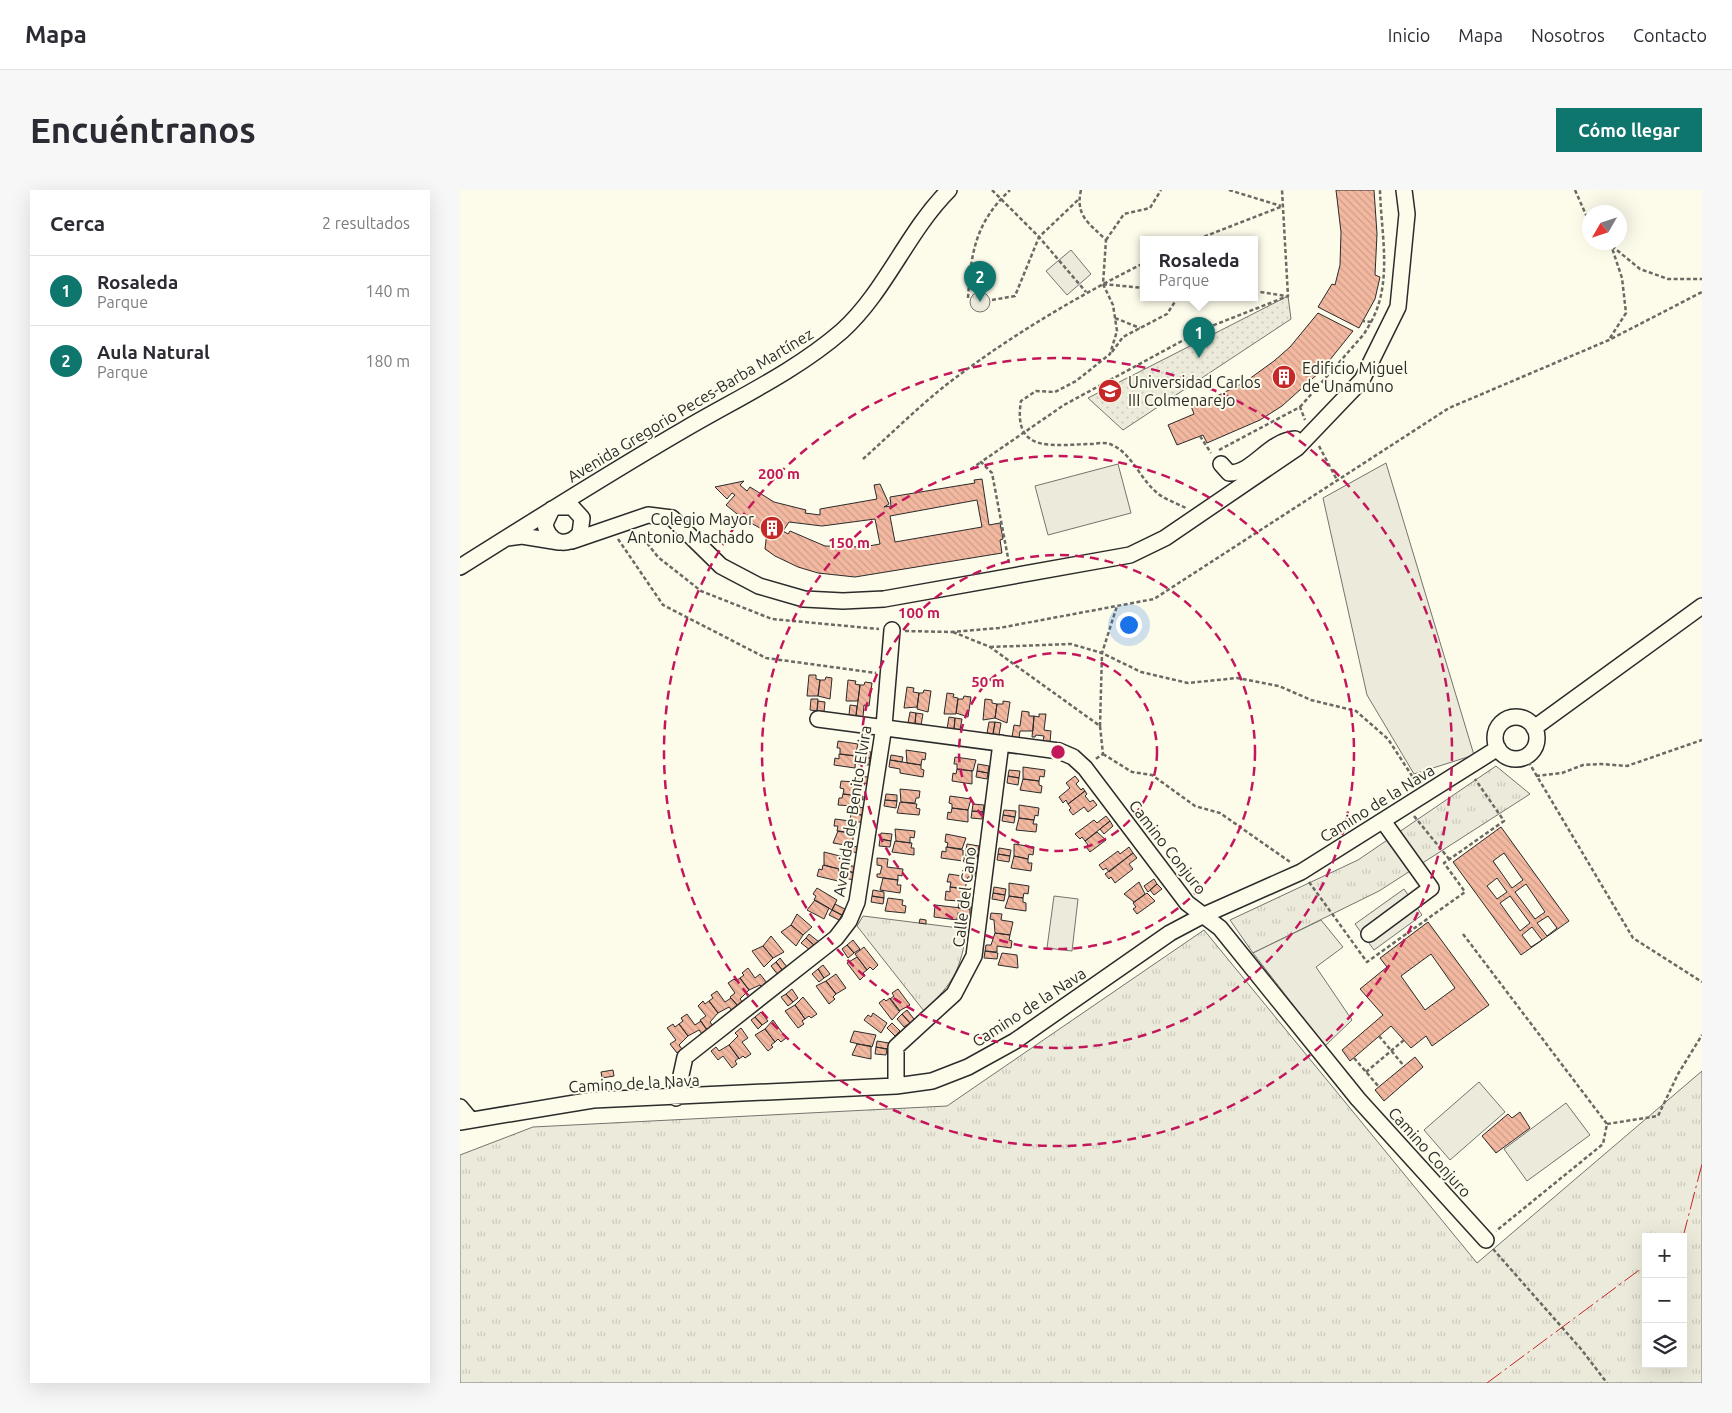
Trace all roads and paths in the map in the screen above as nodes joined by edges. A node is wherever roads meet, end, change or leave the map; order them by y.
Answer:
1 (949, 190) edge
2 (992, 190) edge
3 (1010, 190) edge
4 (1080, 190) edge
5 (1162, 190) edge
6 (1229, 190) edge
7 (1282, 190) edge
8 (1380, 190) edge
9 (1404, 190) edge
10 (1575, 190) edge
11 (1002, 198) junction
12 (1079, 199) junction
13 (1283, 206) junction
14 (1582, 206) edge
15 (1206, 236) edge
16 (1039, 237) junction
17 (1106, 240) junction
18 (1613, 250) edge
19 (1616, 250) edge
20 (1140, 265) edge
21 (1702, 279) edge
22 (1103, 284) junction
23 (1140, 288) edge
24 (1086, 292) junction
25 (1258, 292) edge
26 (1702, 292) edge
27 (1288, 296) junction
28 (968, 298) dead end
29 (992, 300) dead end
30 (1175, 301) edge
31 (1115, 318) junction
32 (1362, 321) dead end
33 (1372, 322) junction
34 (1140, 328) junction
35 (1609, 340) junction
36 (1110, 354) junction
37 (1300, 406) junction
38 (1310, 432) junction
39 (1023, 433) junction
40 (1200, 436) dead end
41 (1297, 448) junction
42 (862, 459) dead end
43 (981, 462) junction
44 (1221, 464) dead end
45 (971, 469) dead end
46 (1337, 480) junction
47 (580, 493) junction
48 (554, 508) junction
49 (579, 514) junction
50 (1200, 516) junction
51 (629, 520) junction
52 (610, 527) junction
53 (506, 538) junction
54 (566, 541) junction
55 (460, 567) edge
56 (1012, 576) junction
57 (1117, 606) junction
58 (1702, 606) edge
59 (892, 630) junction
60 (951, 632) junction
61 (990, 647) junction
62 (1102, 653) junction
63 (890, 675) junction
64 (818, 719) dead end
65 (884, 726) junction
66 (1100, 726) junction
67 (1534, 728) junction
68 (1702, 740) edge
69 (1001, 743) junction
70 (1498, 748) junction
71 (1103, 754) junction
72 (1525, 756) junction
73 (1085, 768) junction
74 (1536, 776) junction
75 (1406, 806) junction
76 (1383, 821) junction
77 (1449, 859) dead end
78 (1301, 872) junction
79 (1202, 916) junction
80 (1369, 934) dead end
81 (1463, 934) dead end
82 (1702, 982) edge
83 (1702, 1035) edge
84 (1379, 1036) dead end
85 (1404, 1040) dead end
86 (1391, 1050) junction
87 (1354, 1058) dead end
88 (1404, 1066) dead end
89 (1366, 1072) junction
90 (896, 1086) junction
91 (1379, 1087) dead end
92 (676, 1098) junction
93 (460, 1107) edge
94 (465, 1121) edge
95 (1608, 1124) junction
96 (1486, 1240) junction
97 (1607, 1383) edge

1 - 47 street, Avenida Gregorio Peces-Barba Martínez
2 - 11 path
3 - 11 path
4 - 12 path
5 - 17 path
6 - 13 path
7 - 13 path
8 - 33 path
9 - 38 street
10 - 14 path
11 - 16 path
11 - 28 path
12 - 16 path
12 - 17 path
13 - 15 path
13 - 27 path
16 - 24 path
16 - 29 path
17 - 22 path
18 - 35 path
19 - 21 path
20 - 22 path
22 - 23 path
22 - 24 path
22 - 31 path
24 - 42 path
25 - 27 path
26 - 35 path
27 - 39 path
30 - 34 path
31 - 34 path
31 - 36 path
32 - 33 path
33 - 37 path
34 - 36 path
35 - 46 path
36 - 39 path
37 - 38 path
37 - 40 path
38 - 41 street
38 - 46 path
39 - 43 path
39 - 50 path
41 - 44 street
41 - 50 street
43 - 45 path
43 - 56 path
46 - 57 path
47 - 48 street, Avenida Gregorio Peces-Barba Martínez
47 - 49 street
48 - 49 street
48 - 53 street, Avenida Gregorio Peces-Barba Martínez
48 - 54 street
49 - 52 street
49 - 54 street
50 - 56 street
51 - 52 street
51 - 56 street
51 - 59 path
52 - 54 street
52 - 63 path
53 - 54 street
53 - 55 street, Avenida Gregorio Peces-Barba Martínez
57 - 60 path
57 - 62 path
58 - 67 street
59 - 60 path
59 - 63 street, Avenida de Benito Elvira
60 - 61 path
61 - 62 path
61 - 66 path
62 - 66 path
62 - 75 path
63 - 65 street, Avenida de Benito Elvira
64 - 65 street, Camino Conjuro
65 - 69 street, Camino Conjuro
65 - 92 street, Avenida de Benito Elvira
66 - 71 path
67 - 70 street
67 - 72 street
68 - 74 path
69 - 73 street, Camino Conjuro
69 - 90 street, Calle del Caño
70 - 72 street
70 - 75 street, Camino de la Nava
71 - 73 path
71 - 78 path
72 - 74 path
73 - 79 street, Camino Conjuro
74 - 82 path
75 - 76 street, Camino de la Nava
75 - 77 path
76 - 78 street, Camino de la Nava
76 - 80 street
78 - 79 street, Camino de la Nava
79 - 90 street, Camino de la Nava
79 - 96 street, Camino Conjuro
81 - 95 path
83 - 95 path
84 - 86 path
85 - 86 path
86 - 88 path
86 - 89 path
87 - 89 path
89 - 91 path
90 - 92 street, Camino de la Nava
92 - 94 street, Camino de la Nava
93 - 94 street
95 - 96 path
96 - 97 path

